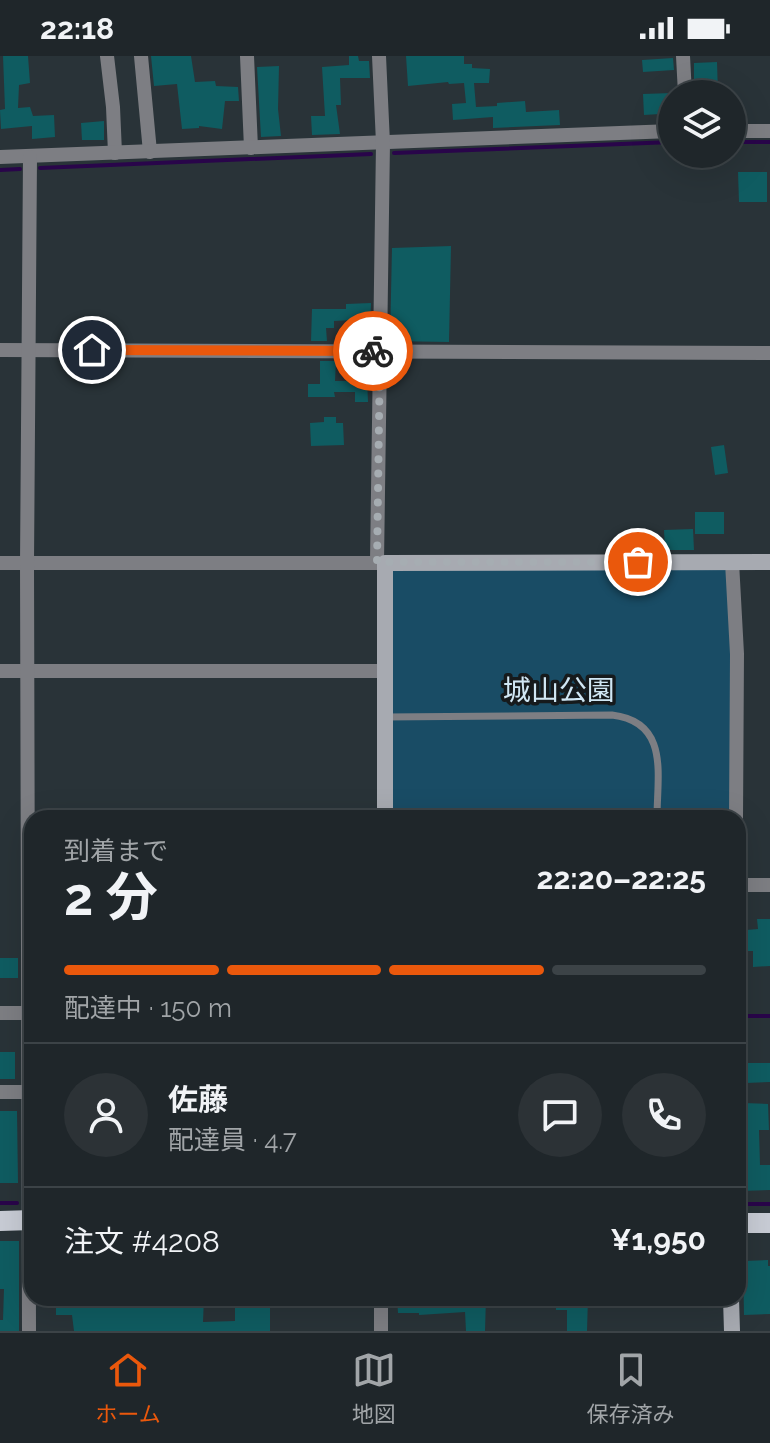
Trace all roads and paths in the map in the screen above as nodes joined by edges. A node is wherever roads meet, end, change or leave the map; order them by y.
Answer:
1 (107, 56) edge
2 (141, 56) edge
3 (247, 56) edge
4 (379, 56) edge
5 (683, 56) edge
6 (684, 80) edge
7 (746, 131) edge
8 (770, 131) edge
9 (658, 132) edge
10 (383, 143) junction
11 (251, 148) junction
12 (150, 152) junction
13 (115, 153) junction
14 (0, 157) edge
15 (30, 157) junction
16 (0, 350) edge
17 (29, 350) junction
18 (380, 351) junction
19 (770, 353) edge
20 (381, 562) junction
21 (732, 562) junction
22 (770, 562) edge
23 (0, 563) edge
24 (27, 563) junction
25 (0, 671) edge
26 (28, 671) junction
27 (385, 671) junction
28 (385, 717) junction
29 (28, 810) edge
30 (385, 810) edge
31 (657, 810) edge
32 (736, 810) edge
33 (746, 885) edge
34 (770, 885) edge
35 (0, 1013) edge
36 (24, 1013) edge
37 (0, 1092) edge
38 (24, 1092) edge
39 (24, 1220) edge
40 (0, 1221) edge
41 (746, 1223) edge
42 (770, 1223) edge
43 (29, 1306) edge
44 (381, 1306) edge
45 (731, 1306) edge
46 (29, 1331) edge
47 (381, 1331) edge
48 (732, 1331) edge

1 - 13 street
2 - 12 street
3 - 11 street
4 - 10 street
5 - 6 street
7 - 8 street
9 - 10 street
10 - 11 street
10 - 18 street
11 - 12 street
12 - 13 street
13 - 15 street
14 - 15 street
15 - 17 street
16 - 17 street
17 - 18 street
17 - 24 street
18 - 19 street
18 - 20 street
20 - 21 street
20 - 24 street
20 - 27 street
21 - 22 street
21 - 32 street
23 - 24 street
24 - 26 street
25 - 26 street
26 - 27 street
26 - 29 street
27 - 28 street
28 - 30 street
28 - 31 lane
33 - 34 street
35 - 36 street
37 - 38 street
39 - 40 main road
41 - 42 main road
43 - 46 street
44 - 47 street
45 - 48 street

